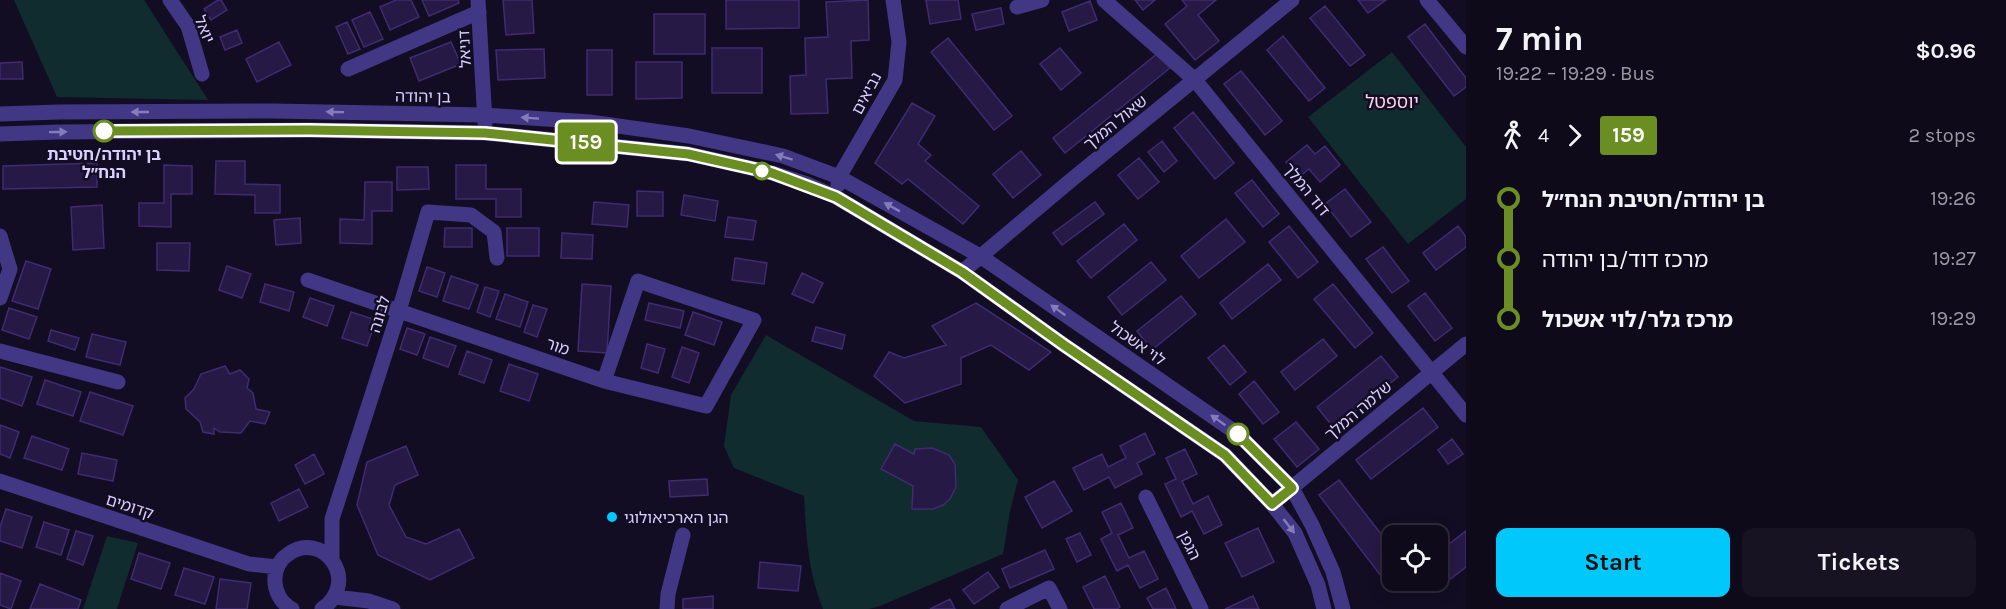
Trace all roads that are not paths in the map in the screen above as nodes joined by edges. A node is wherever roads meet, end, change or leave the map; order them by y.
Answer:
1 (170, 0) edge
2 (893, 0) edge
3 (1042, 0) edge
4 (1104, 0) edge
5 (1292, 0) edge
6 (1427, 0) edge
7 (479, 6) edge
8 (1017, 7) dead end
9 (1466, 48) edge
10 (348, 69) dead end
11 (202, 74) dead end
12 (1195, 80) junction
13 (0, 114) edge
14 (486, 115) junction
15 (485, 133) junction
16 (0, 134) edge
17 (839, 177) junction
18 (836, 197) junction
19 (0, 236) edge
20 (980, 256) junction
21 (497, 258) dead end
22 (962, 272) junction
23 (308, 280) dead end
24 (0, 298) edge
25 (399, 311) junction
26 (1466, 344) edge
27 (0, 351) edge
28 (1432, 372) junction
29 (604, 381) junction
30 (118, 382) dead end
31 (1466, 415) edge
32 (0, 482) edge
33 (1292, 488) junction
34 (1146, 496) dead end
35 (1272, 504) junction
36 (332, 519) junction
37 (683, 535) dead end
38 (312, 548) junction
39 (332, 559) junction
40 (249, 564) junction
41 (277, 567) junction
42 (340, 580) junction
43 (274, 583) junction
44 (335, 597) junction
45 (369, 601) junction
46 (290, 608) edge
47 (322, 609) edge
48 (393, 609) edge
49 (667, 609) edge
50 (1007, 609) edge
51 (1060, 609) edge
52 (1201, 609) edge
53 (1324, 609) edge
54 (1342, 609) edge

1 - 11 street, יואל
2 - 17 street, נביאים
3 - 8 street
4 - 12 street, דוד המלך
5 - 12 street, שאול המלך
6 - 9 street
7 - 10 street
7 - 14 street, דניאל
12 - 20 street, שאול המלך
12 - 28 street, דוד המלך
14 -> 13 street, בן יהודה
14 - 15 street, דניאל
17 -> 14 street, בן יהודה
16 -> 15 street
15 - 18 street
17 - 18 street, נביאים
20 -> 17 street, לוי אשכול
18 - 22 street
19 - 24 street
20 - 22 street, שאול המלך
33 -> 20 street, לוי אשכול
21 - 25 street, לבונה
22 - 35 street
23 - 25 street, מור
25 - 29 street, מור
25 - 36 street, לבונה
26 - 28 street, שלמה המלך
27 - 30 street
28 - 31 street, דוד המלך
28 - 33 street, שלמה המלך
29 - 29 street, מור
32 - 40 street, קדומים
33 - 35 street, שלמה המלך
33 - 54 street, לוי אשכול
34 - 52 street, הגפן
35 -> 53 street
36 - 38 street, לבונה
36 - 39 street, לבונה
37 - 49 street
38 - 39 street
38 - 41 street
39 - 42 street
40 - 41 street, קדומים
40 - 43 street, קדומים
41 - 43 street
42 - 44 street
42 - 45 street
43 - 46 street
44 - 45 street
44 - 47 street
45 - 48 street
50 - 51 street

